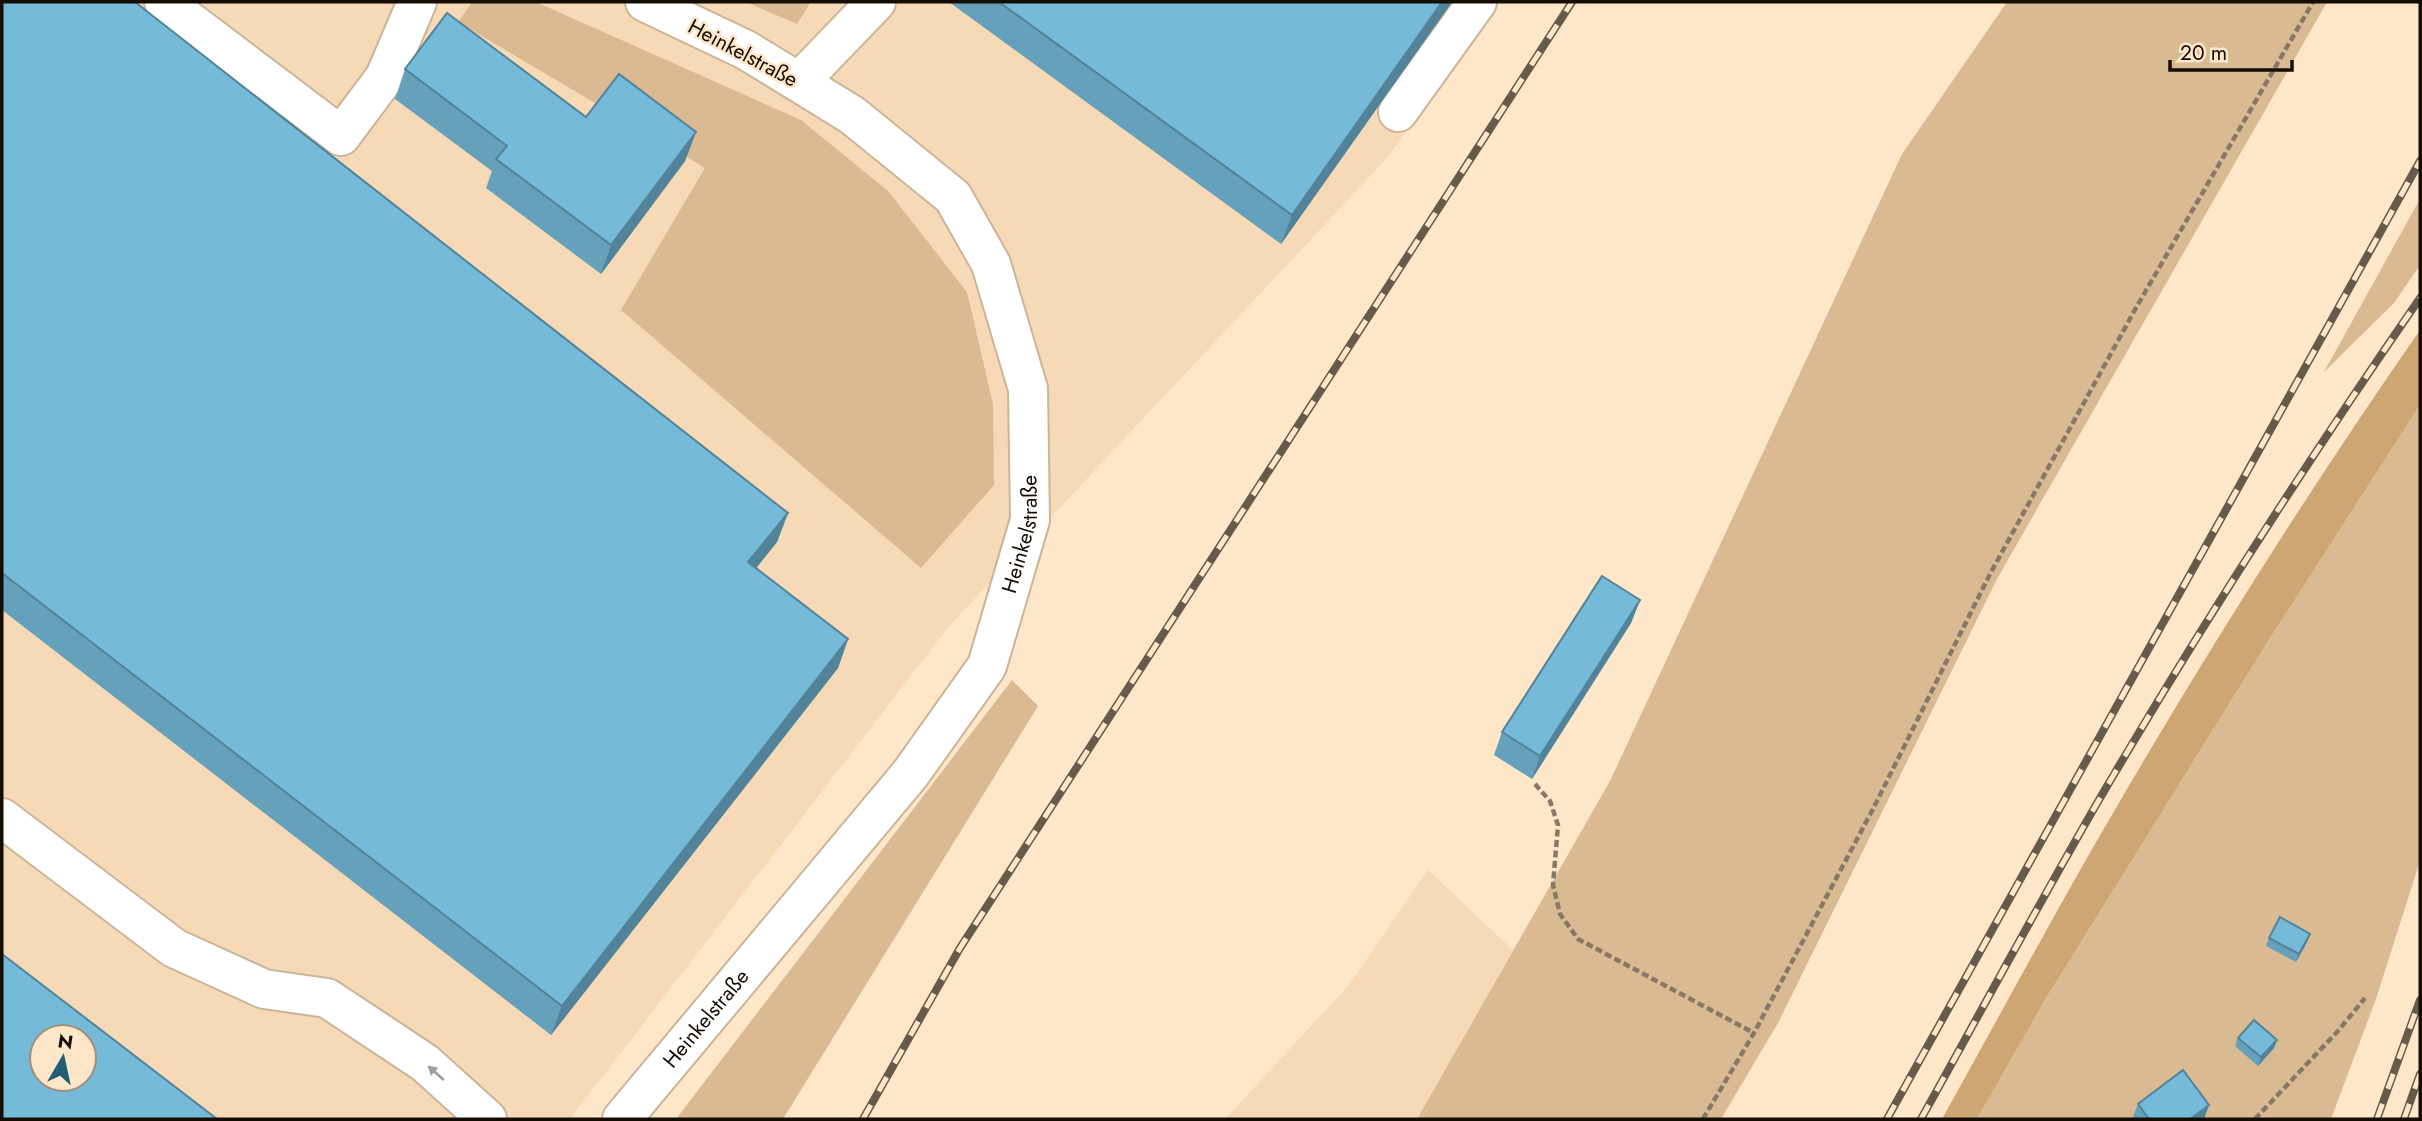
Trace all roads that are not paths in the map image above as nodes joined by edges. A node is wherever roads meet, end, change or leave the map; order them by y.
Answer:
1 (164, 2) edge
2 (417, 2) edge
3 (645, 2) edge
4 (876, 2) edge
5 (1477, 2) edge
6 (799, 82) junction
7 (1398, 112) dead end
8 (2, 818) edge
9 (487, 1119) edge
10 (622, 1119) edge

1 - 2 street
3 - 6 street, Heinkelstraße
4 - 6 street
5 - 7 street
6 - 10 street, Heinkelstraße
9 -> 8 street

